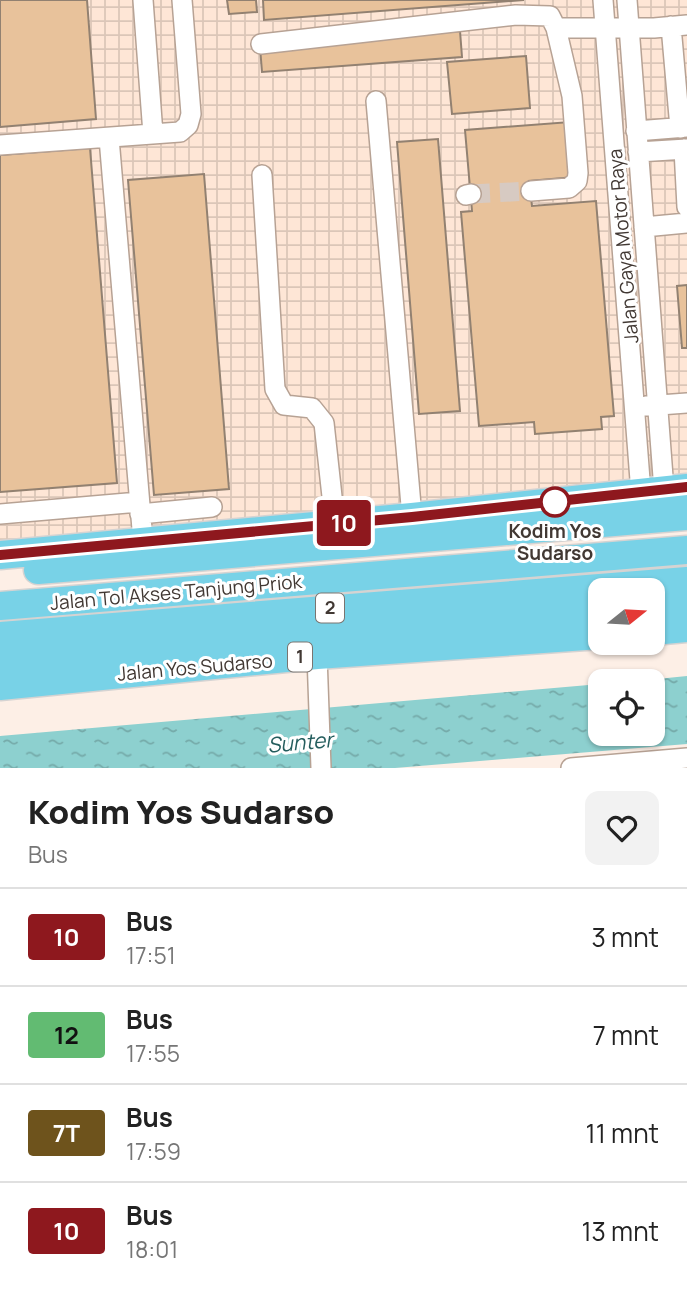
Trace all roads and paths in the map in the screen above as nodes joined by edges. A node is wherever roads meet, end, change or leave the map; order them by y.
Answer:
1 (143, 0) edge
2 (182, 0) edge
3 (603, 0) edge
4 (627, 0) edge
5 (679, 26) edge
6 (605, 27) junction
7 (556, 28) junction
8 (629, 28) junction
9 (261, 44) dead end
10 (376, 100) dead end
11 (683, 127) edge
12 (636, 131) junction
13 (153, 134) junction
14 (109, 138) junction
15 (0, 145) edge
16 (686, 149) edge
17 (638, 152) junction
18 (262, 175) dead end
19 (531, 191) tunnel mouth
20 (687, 207) edge
21 (687, 223) edge
22 (644, 227) junction
23 (653, 337) junction
24 (630, 339) junction
25 (687, 403) edge
26 (659, 404) junction
27 (636, 407) junction
28 (664, 490) edge
29 (212, 507) dead end
30 (0, 514) edge
31 (687, 516) edge
32 (412, 517) junction
33 (141, 519) junction
34 (335, 524) junction
35 (687, 551) edge
36 (0, 555) edge
37 (0, 574) edge
38 (667, 590) edge
39 (687, 603) edge
40 (0, 607) edge
41 (588, 610) edge
42 (687, 618) edge
43 (665, 619) edge
44 (588, 625) edge
45 (687, 628) edge
46 (665, 630) edge
47 (0, 636) edge
48 (588, 636) edge
49 (317, 656) junction
50 (0, 660) edge
51 (0, 673) edge
52 (0, 686) edge
53 (687, 758) edge
54 (321, 768) edge
55 (571, 768) edge

1 - 13 street
2 - 13 street
3 - 6 street, Jalan Gaya Motor Raya
4 - 8 street, Jalan Gaya Motor Raya
5 - 8 street
5 - 11 street
6 - 7 street
6 - 8 street
6 - 24 street, Jalan Gaya Motor Raya
7 - 9 street
7 - 19 street
8 - 12 street, Jalan Gaya Motor Raya
10 - 32 street
11 - 12 street
12 - 17 street, Jalan Gaya Motor Raya
13 - 14 street
14 - 15 street
14 - 33 street
16 - 17 street
16 - 20 street
17 - 22 street, Jalan Gaya Motor Raya
18 - 34 street
21 - 22 street
22 - 23 street, Jalan Gaya Motor Raya
23 - 24 street
23 - 26 street, Jalan Gaya Motor Raya
24 - 27 street, Jalan Gaya Motor Raya
25 - 26 street
26 - 27 street
26 - 28 street, Jalan Gaya Motor Raya
27 - 28 street, Jalan Gaya Motor Raya
28 - 32 highway
29 - 33 street
30 - 33 street
31 - 37 highway
32 - 34 highway
33 - 34 highway
33 - 36 highway
35 - 40 highway, Jalan Tol Akses Tanjung Priok / 2
38 - 39 highway, Jalan Tol Akses Tanjung Priok
38 - 47 highway, Jalan Tol Akses Tanjung Priok / 2
41 - 50 highway
42 - 43 street
44 - 51 street
45 - 46 highway
48 - 49 highway, Jalan Yos Sudarso / 1
49 - 52 highway, Jalan Yos Sudarso / 1
49 - 54 street
53 - 55 street

